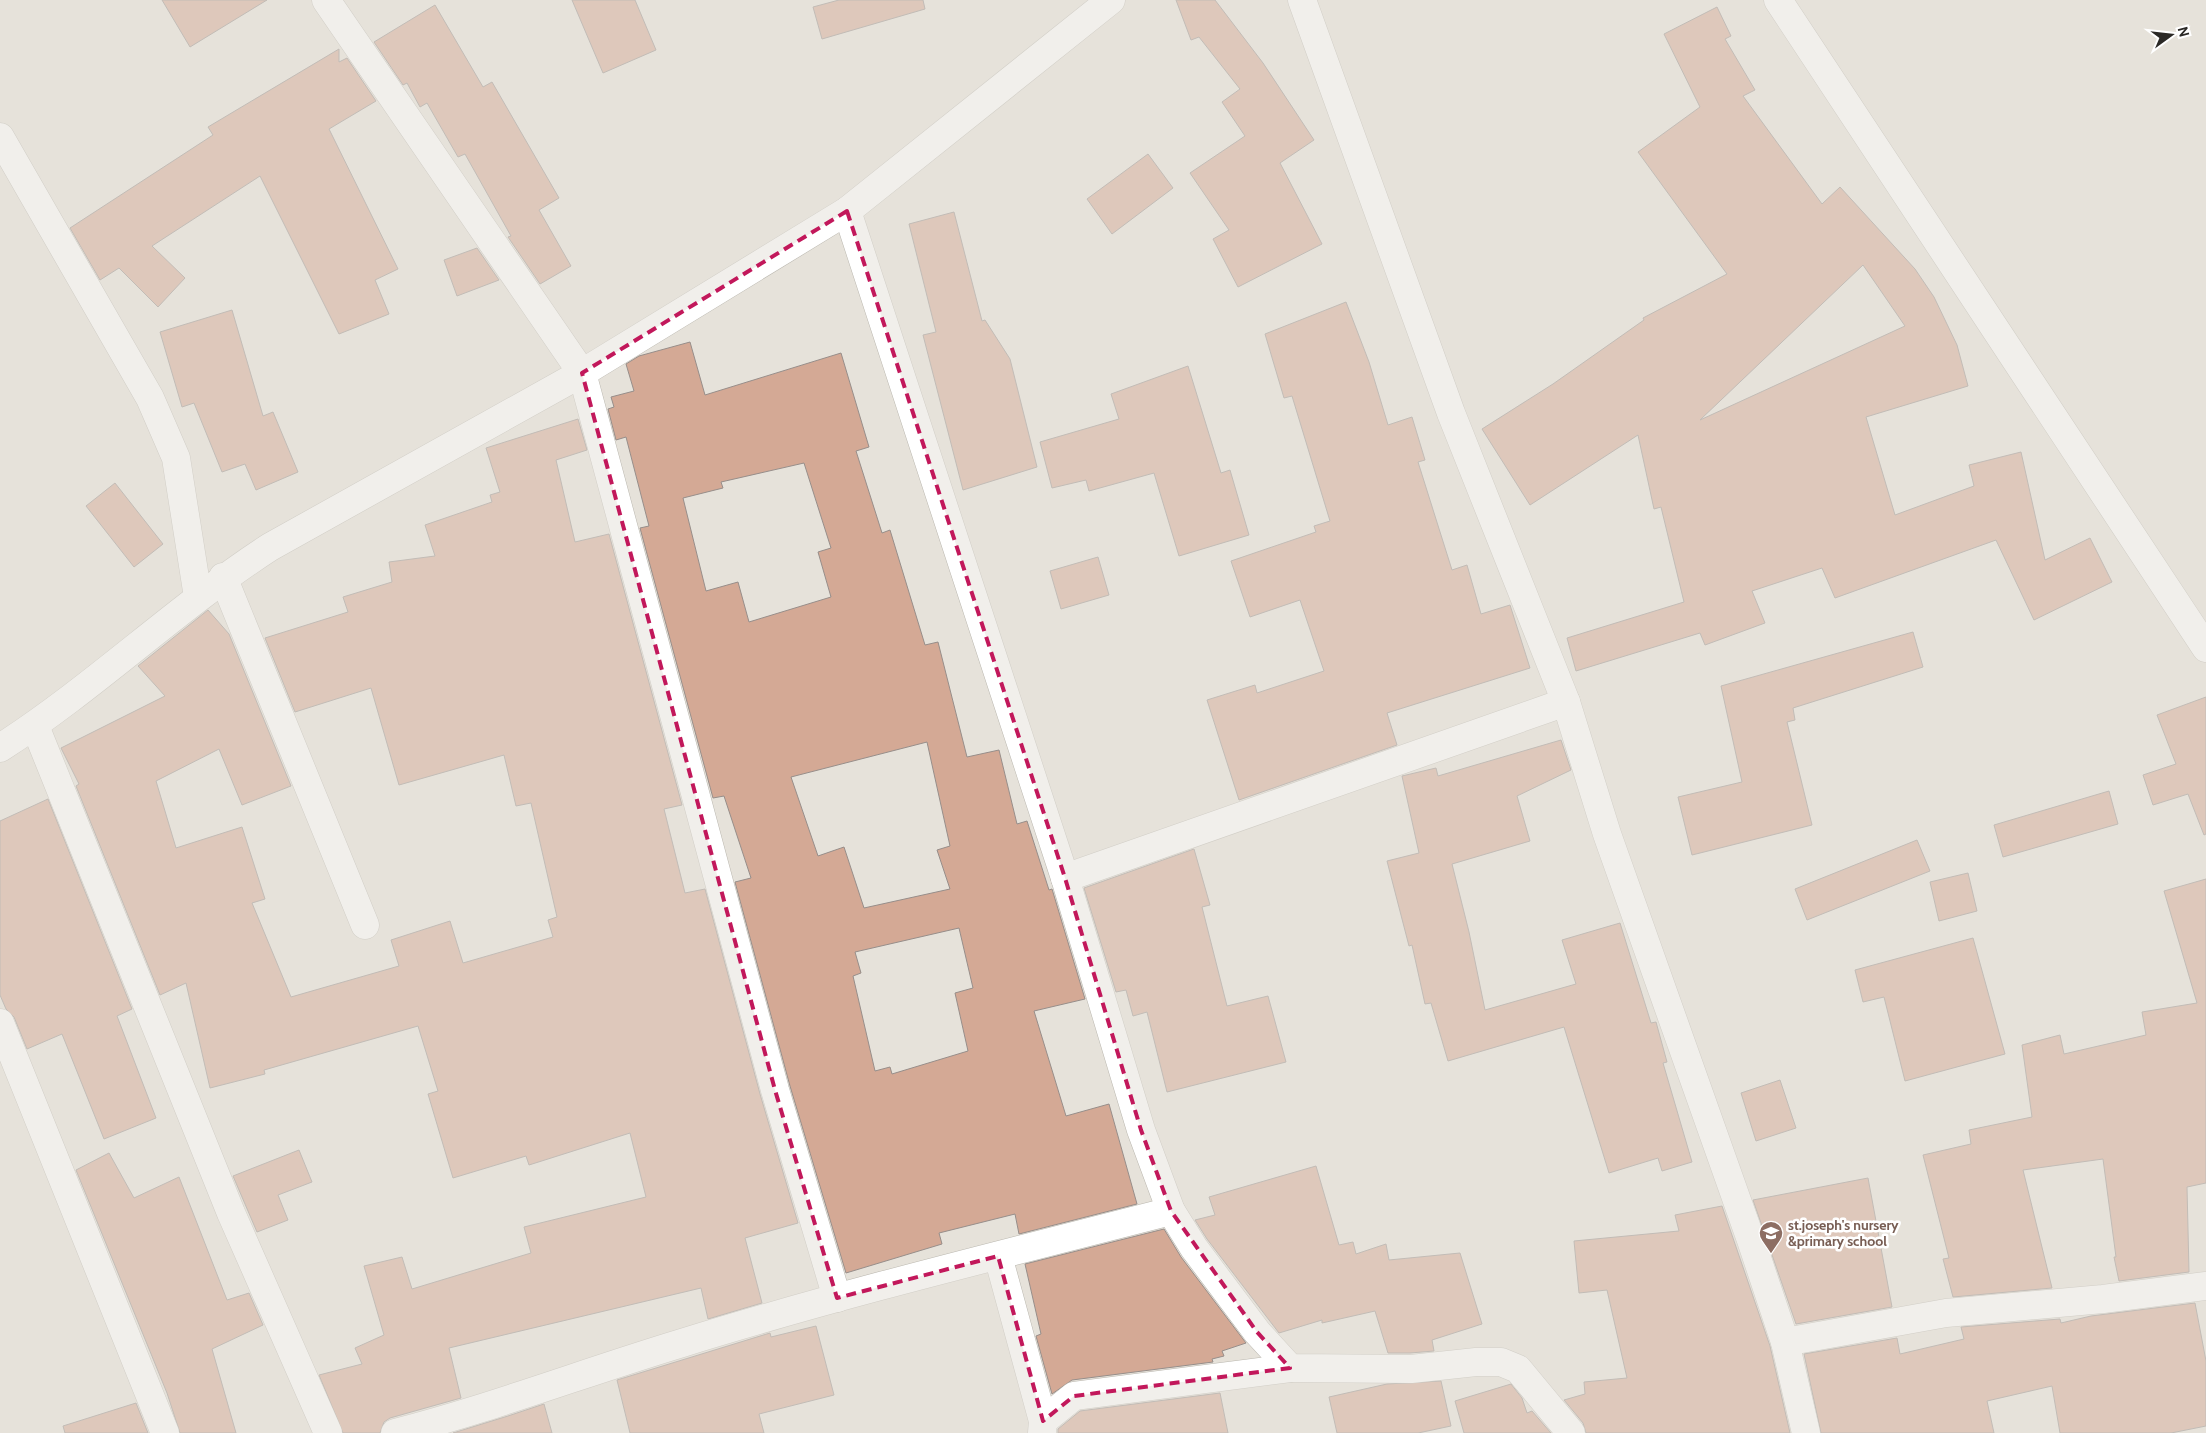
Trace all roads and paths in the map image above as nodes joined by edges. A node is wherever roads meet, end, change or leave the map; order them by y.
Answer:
1 (326, 0) edge
2 (1110, 0) edge
3 (1302, 0) edge
4 (1778, 0) edge
5 (0, 136) edge
6 (847, 211) junction
7 (582, 373) junction
8 (223, 577) junction
9 (198, 597) junction
10 (2206, 648) edge
11 (1566, 702) junction
12 (35, 726) junction
13 (0, 748) edge
14 (1065, 878) junction
15 (365, 925) dead end
16 (0, 1023) edge
17 (1171, 1211) junction
18 (998, 1256) junction
19 (2206, 1286) edge
20 (837, 1298) junction
21 (1785, 1342) junction
22 (1290, 1368) junction
23 (465, 1424) edge
24 (1042, 1427) edge
25 (164, 1433) edge
26 (328, 1433) edge
27 (395, 1433) edge
28 (1571, 1433) edge
29 (1806, 1433) edge

1 - 7 street
2 - 6 street
3 - 11 street
4 - 10 street
5 - 9 street
6 - 7 street
6 - 14 street
7 - 8 street
7 - 20 street
8 - 9 street
8 - 15 street
9 - 12 street
11 - 14 street
11 - 21 street
12 - 13 street
12 - 26 street
14 - 17 street
16 - 25 street
17 - 18 street
17 - 22 street
18 - 20 street
18 - 24 street
19 - 21 street
20 - 23 street
21 - 29 street
22 - 24 street
22 - 28 street
23 - 27 street

